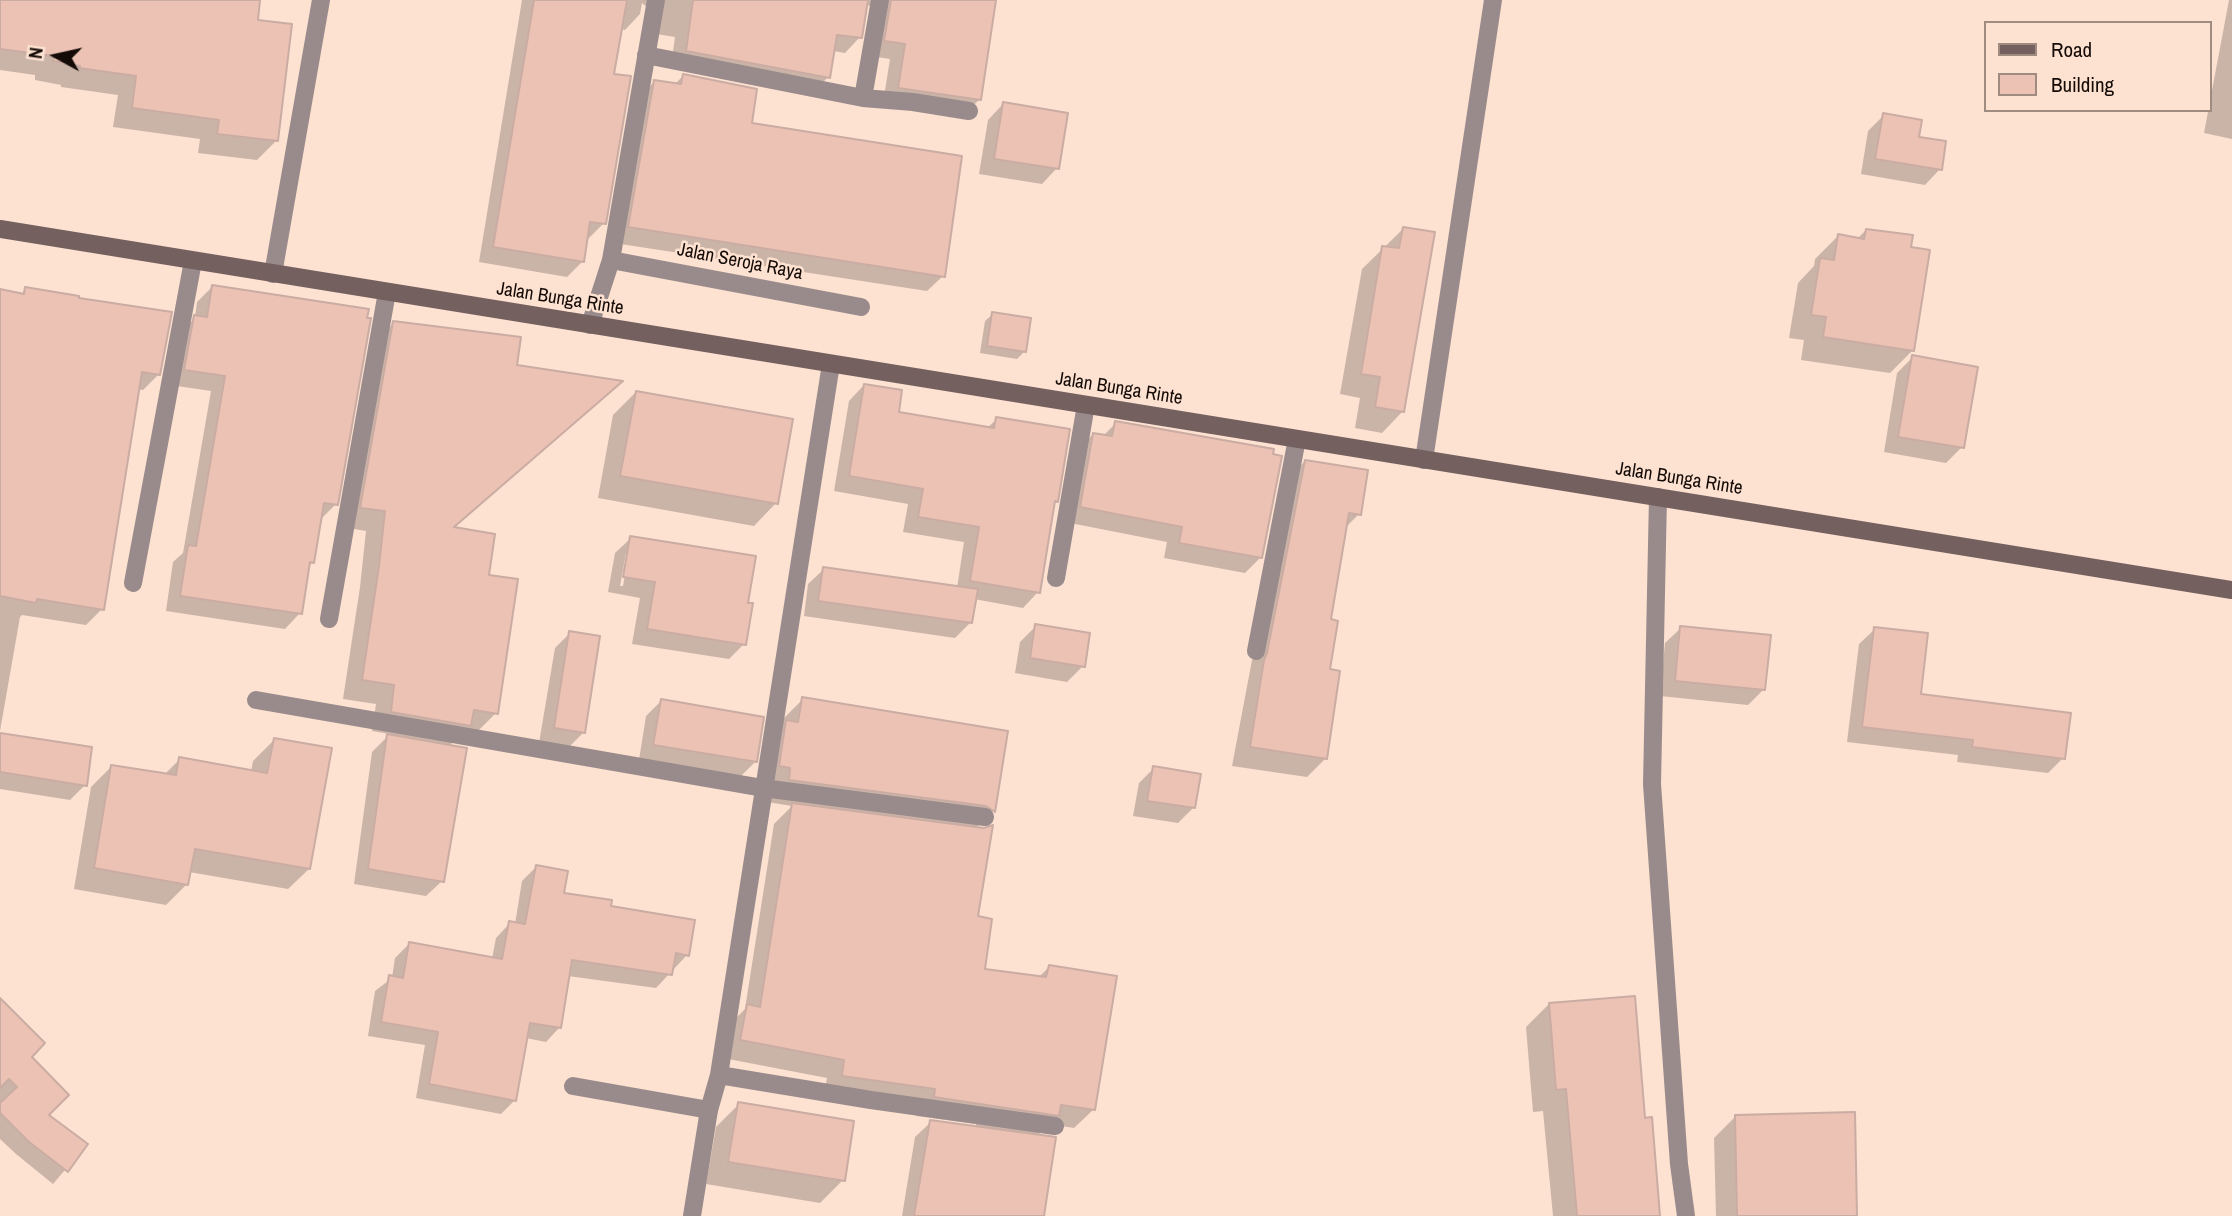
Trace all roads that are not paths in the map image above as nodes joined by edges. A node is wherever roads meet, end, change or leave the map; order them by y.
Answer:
1 (321, 0) edge
2 (656, 0) edge
3 (880, 0) edge
4 (1493, 0) edge
5 (646, 55) junction
6 (863, 97) junction
7 (969, 111) dead end
8 (0, 229) edge
9 (611, 260) junction
10 (193, 261) junction
11 (273, 274) junction
12 (387, 292) junction
13 (861, 307) dead end
14 (590, 325) junction
15 (831, 364) junction
16 (1086, 405) junction
17 (1297, 439) junction
18 (1424, 460) junction
19 (1658, 497) junction
20 (1056, 578) dead end
21 (133, 583) dead end
22 (2232, 590) edge
23 (329, 619) dead end
24 (1256, 651) dead end
25 (256, 700) dead end
26 (763, 788) junction
27 (985, 817) dead end
28 (719, 1075) junction
29 (573, 1086) dead end
30 (709, 1110) junction
31 (1055, 1126) dead end
32 (692, 1216) edge
33 (1686, 1216) edge

1 - 11 street
2 - 5 street
3 - 6 street
4 - 18 street
5 - 6 street
5 - 9 street
6 - 7 street
8 - 10 street, Jalan Bunga Rinte
9 - 13 street, Jalan Seroja Raya
9 - 14 street
10 - 11 street, Jalan Bunga Rinte
10 - 21 street
11 - 12 street, Jalan Bunga Rinte
12 - 14 street, Jalan Bunga Rinte
12 - 23 street
14 - 15 street, Jalan Bunga Rinte
15 - 16 street, Jalan Bunga Rinte
15 - 26 street
16 - 17 street, Jalan Bunga Rinte
16 - 20 street
17 - 18 street, Jalan Bunga Rinte
17 - 24 street
18 - 19 street, Jalan Bunga Rinte
19 - 22 street, Jalan Bunga Rinte
19 - 33 street
25 - 26 street
26 - 27 street
26 - 28 street
28 - 30 street
28 - 31 street
29 - 30 street
30 - 32 street

